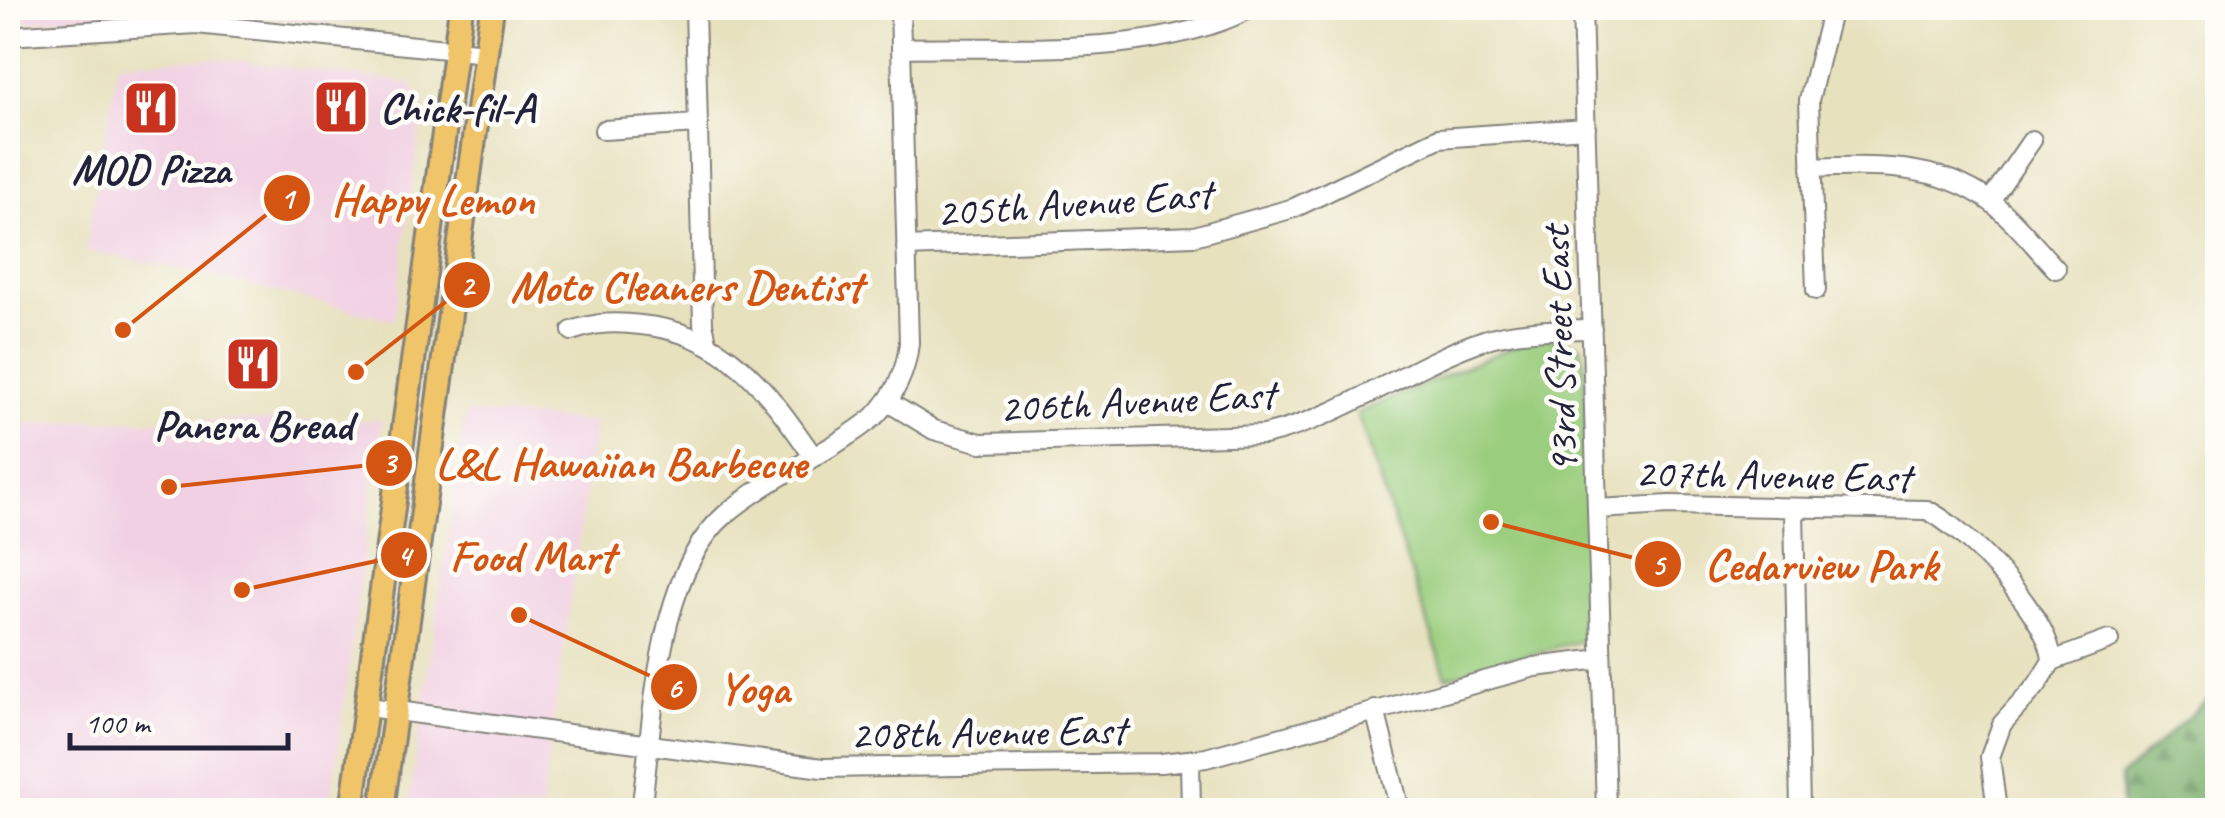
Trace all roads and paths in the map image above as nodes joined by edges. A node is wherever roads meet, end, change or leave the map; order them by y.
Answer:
1 (461, 8) edge
2 (492, 8) edge
3 (696, 8) edge
4 (900, 8) edge
5 (1252, 8) edge
6 (1582, 8) edge
7 (1832, 8) edge
8 (8, 36) edge
9 (901, 48) junction
10 (455, 50) junction
11 (486, 53) junction
12 (698, 124) junction
13 (1586, 128) junction
14 (604, 130) dead end
15 (2032, 140) dead end
16 (1811, 168) junction
17 (1990, 201) junction
18 (906, 248) junction
19 (2056, 269) dead end
20 (1816, 290) dead end
21 (1592, 329) junction
22 (572, 330) dead end
23 (707, 341) junction
24 (888, 402) junction
25 (813, 456) junction
26 (1598, 508) junction
27 (1794, 510) junction
28 (2109, 640) dead end
29 (1601, 659) junction
30 (2052, 660) junction
31 (368, 707) junction
32 (1375, 710) junction
33 (396, 712) junction
34 (650, 745) junction
35 (1190, 762) junction
36 (352, 810) edge
37 (382, 810) edge
38 (641, 810) edge
39 (1191, 810) edge
40 (1400, 810) edge
41 (1606, 810) edge
42 (1800, 810) edge
43 (1997, 810) edge

1 - 10 main road
2 - 11 main road
3 - 12 street
4 - 9 street
5 - 9 street
6 - 13 street, 93rd Street East
7 - 16 street
8 - 10 street
9 - 18 street
10 - 11 street
10 - 31 main road
11 - 33 main road
12 - 14 street
12 - 23 street
13 - 18 street, 205th Avenue East
13 - 21 street, 93rd Street East
15 - 17 street
16 - 17 street
16 - 20 street
17 - 19 street
18 - 24 street
21 - 24 street, 206th Avenue East
21 - 26 street, 93rd Street East
22 - 23 street
23 - 25 street
24 - 25 street
25 - 34 street
26 - 27 street, 207th Avenue East
26 - 29 street, 93rd Street East
27 - 30 street, 207th Avenue East
27 - 42 street
28 - 30 street
29 - 32 street, 208th Avenue East
29 - 41 street, 93rd Street East
30 - 43 street
31 - 33 street, 208th Avenue East
31 - 36 main road
32 - 35 street, 208th Avenue East
32 - 40 street
33 - 34 street, 208th Avenue East
33 - 37 main road
34 - 35 street, 208th Avenue East
34 - 38 street
35 - 39 street

